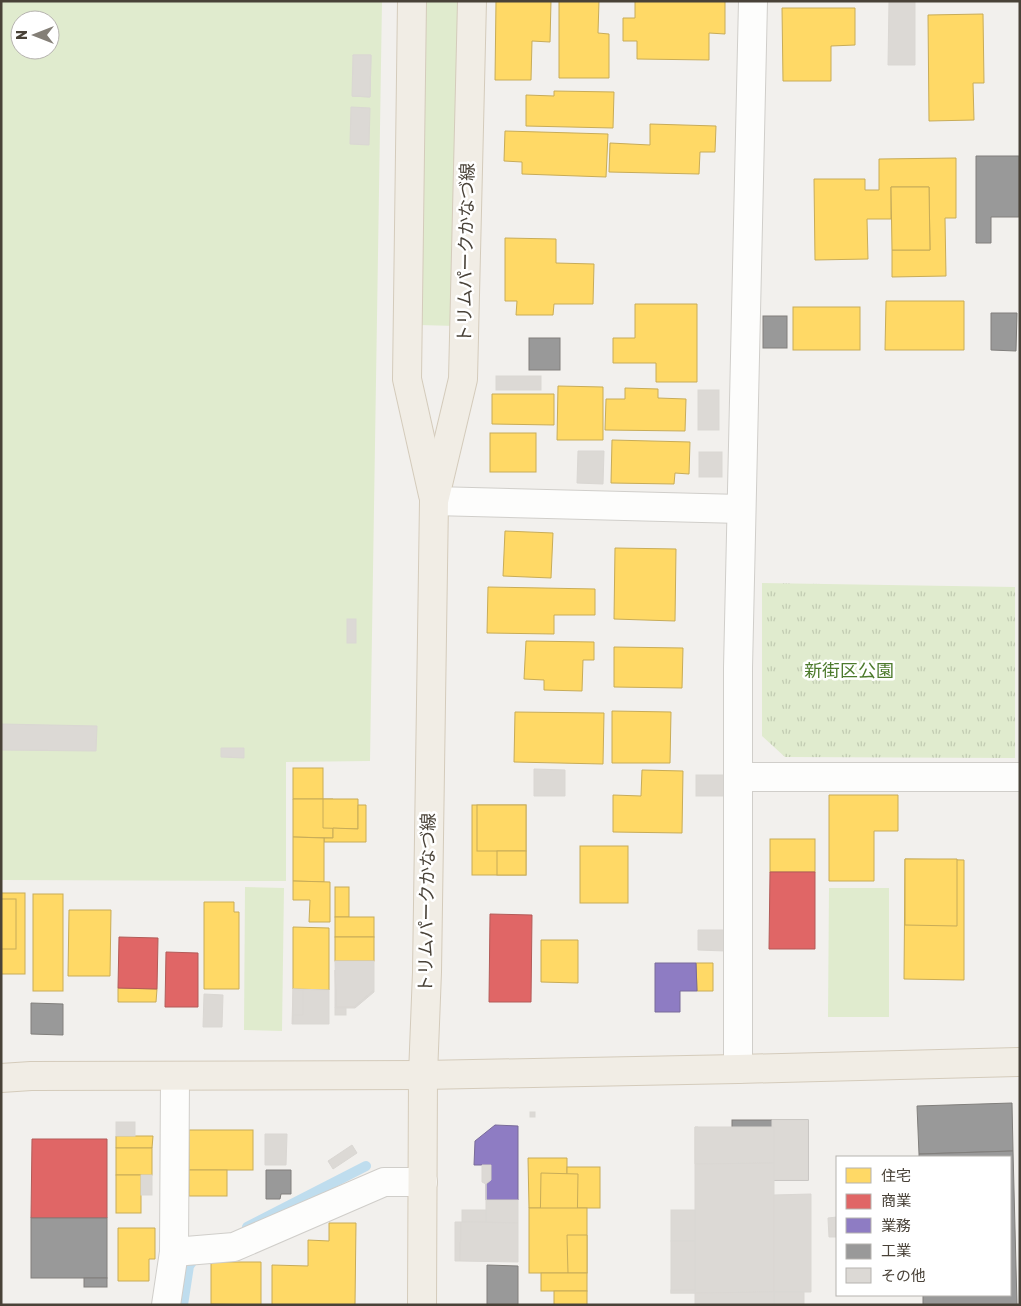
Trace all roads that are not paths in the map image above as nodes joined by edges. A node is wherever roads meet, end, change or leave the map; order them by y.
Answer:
1 (412, 1) edge
2 (472, 1) edge
3 (754, 1) edge
4 (434, 501) junction
5 (742, 509) junction
6 (738, 777) junction
7 (1020, 777) edge
8 (1020, 1062) edge
9 (738, 1069) junction
10 (423, 1075) junction
11 (175, 1076) junction
12 (1, 1078) edge
13 (423, 1182) junction
14 (174, 1252) junction
15 (166, 1305) edge
16 (422, 1305) edge

1 - 4 main road, トリムパークかなづ線
2 - 4 main road, トリムパークかなづ線
3 - 5 street
4 - 5 street
4 - 10 main road, トリムパークかなづ線
5 - 6 street
6 - 7 street
6 - 9 street
8 - 9 main road
9 - 10 main road
10 - 11 main road
10 - 13 main road, トリムパークかなづ線
11 - 12 main road
11 - 14 street
13 - 14 street
13 - 16 main road, トリムパークかなづ線
14 - 15 street

